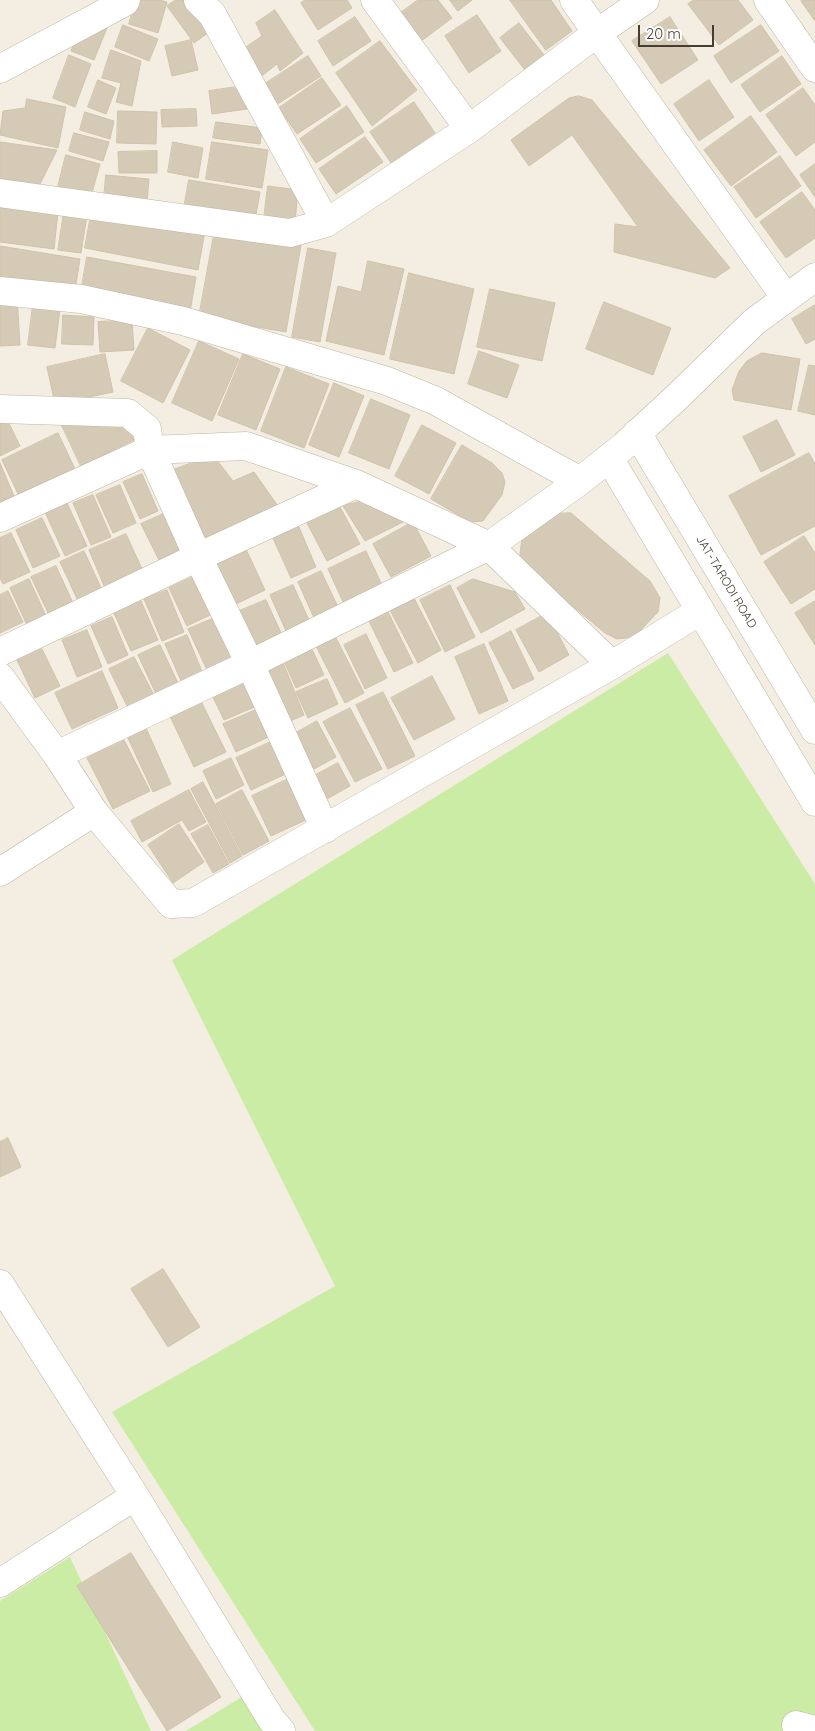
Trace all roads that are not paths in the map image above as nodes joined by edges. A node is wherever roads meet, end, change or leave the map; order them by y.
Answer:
1 (126, 0) edge
2 (198, 0) edge
3 (375, 0) edge
4 (574, 0) edge
5 (644, 0) edge
6 (768, 0) edge
7 (597, 33) junction
8 (815, 68) edge
9 (0, 69) edge
10 (468, 129) junction
11 (0, 193) edge
12 (326, 223) junction
13 (815, 277) edge
14 (0, 290) edge
15 (786, 298) junction
16 (0, 409) edge
17 (623, 445) junction
18 (150, 450) junction
19 (580, 481) junction
20 (356, 484) junction
21 (0, 518) edge
22 (489, 546) junction
23 (198, 557) junction
24 (700, 610) junction
25 (0, 652) edge
26 (250, 664) junction
27 (612, 665) junction
28 (0, 677) edge
29 (815, 730) edge
30 (57, 755) junction
31 (815, 802) edge
32 (94, 812) junction
33 (325, 829) junction
34 (0, 872) edge
35 (0, 1284) edge
36 (135, 1496) junction
37 (0, 1582) edge
38 (281, 1731) edge

1 - 9 street
2 - 12 street
3 - 10 street
4 - 7 street
5 - 7 street
6 - 8 street
7 - 10 street
7 - 15 street
10 - 12 street
11 - 12 street
13 - 15 street
14 - 19 street
15 - 17 street
16 - 18 street
17 - 19 street
17 - 24 street
17 - 29 street, JAT-TARODI ROAD
18 - 20 street
18 - 21 street
18 - 23 street
19 - 22 street
20 - 22 street
20 - 23 street
22 - 26 street
22 - 27 street
23 - 25 street
23 - 26 street
24 - 27 street
24 - 31 street
26 - 30 street
26 - 33 street
27 - 33 street
28 - 30 street
30 - 32 street
32 - 33 street
32 - 34 street
35 - 36 street
36 - 37 street
36 - 38 street

